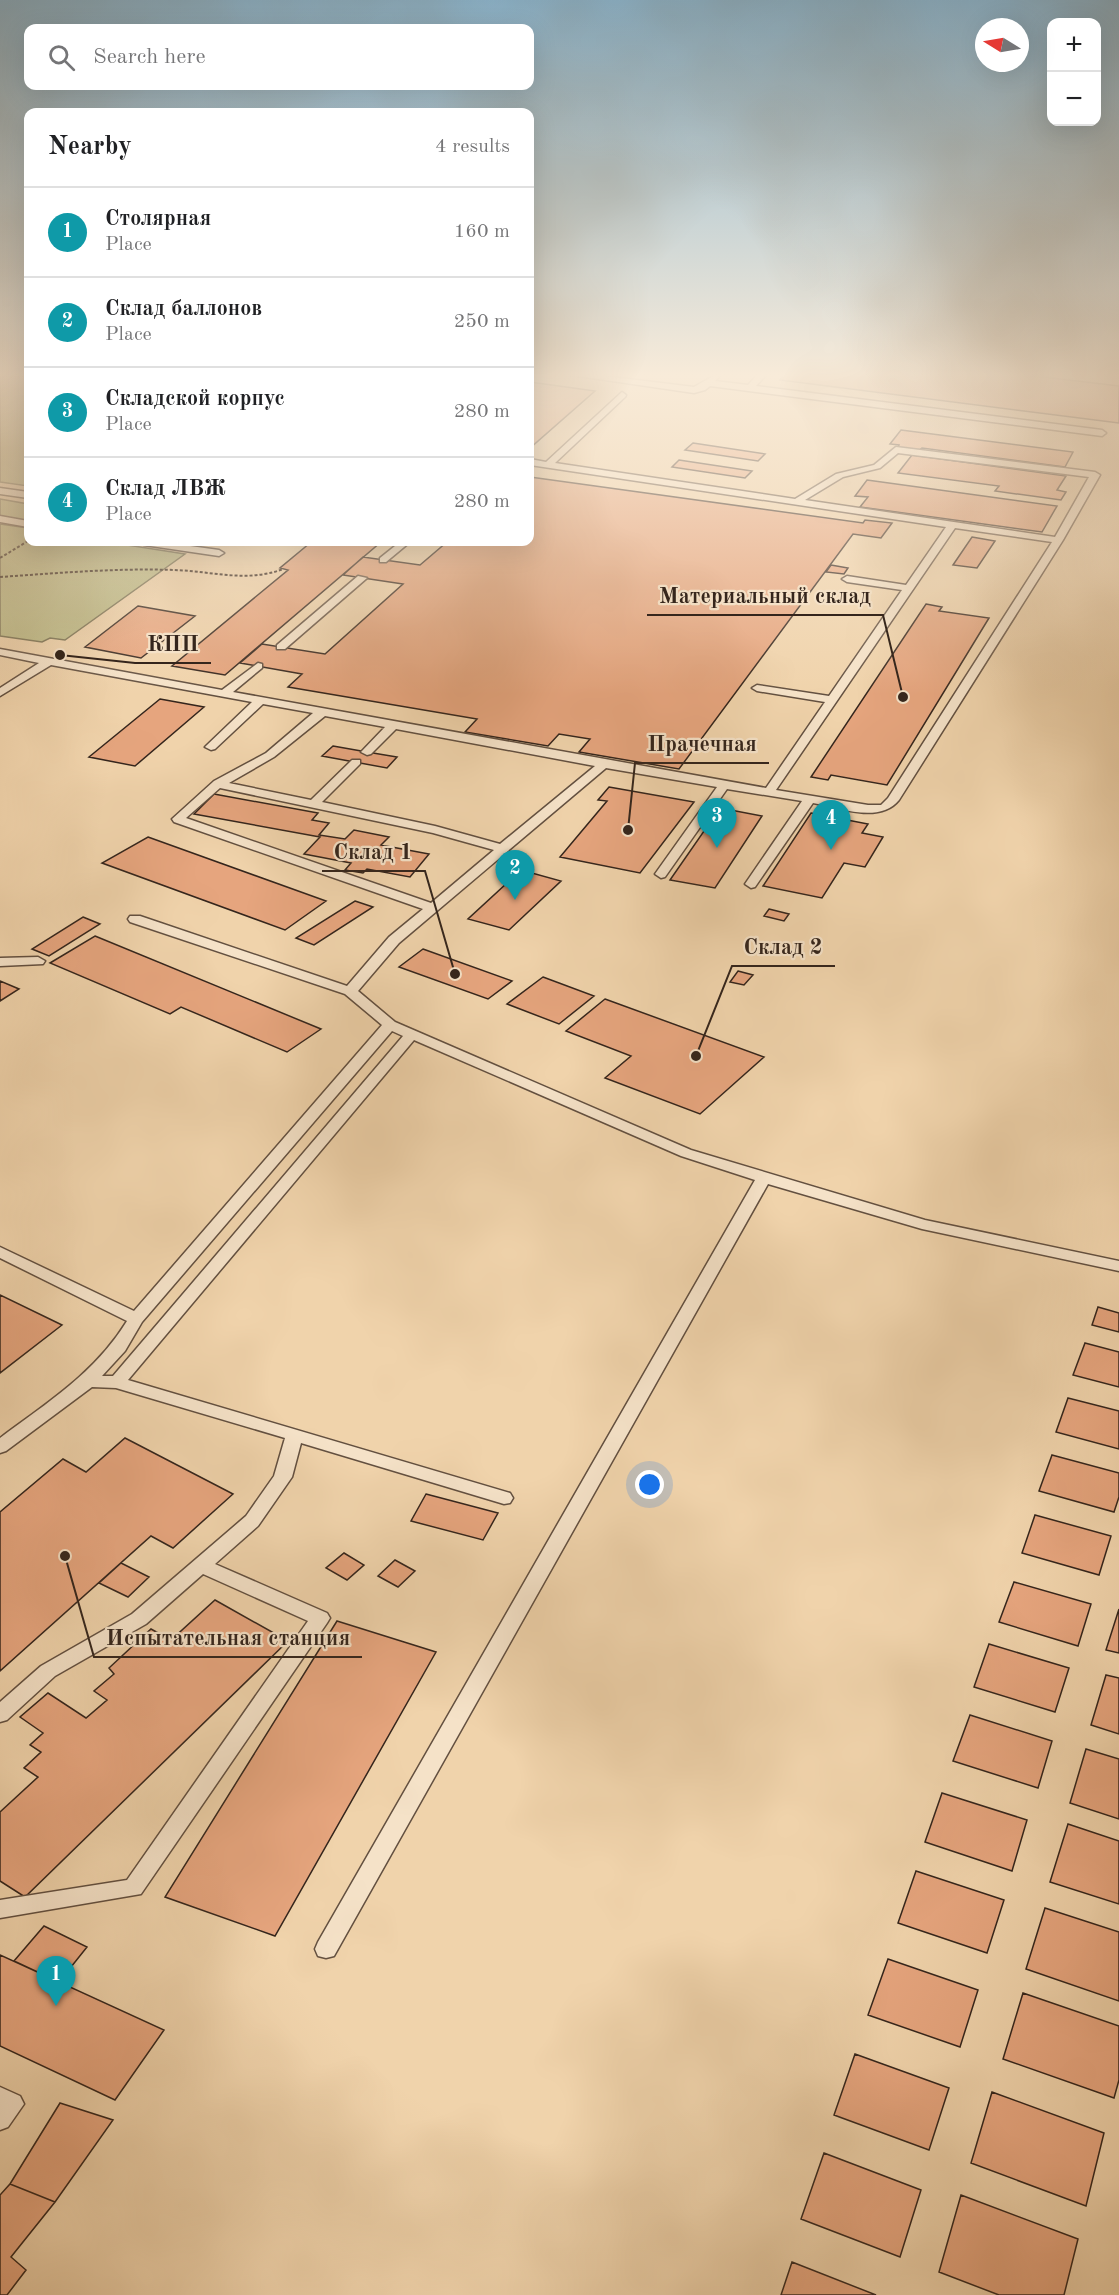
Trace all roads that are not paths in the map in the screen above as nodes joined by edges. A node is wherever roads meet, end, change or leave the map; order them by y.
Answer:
1 (660, 481) edge
2 (832, 481) edge
3 (1092, 481) edge
4 (0, 491) edge
5 (24, 494) edge
6 (796, 502) junction
7 (0, 519) edge
8 (24, 523) edge
9 (952, 525) junction
10 (1058, 540) junction
11 (171, 546) edge
12 (400, 546) edge
13 (219, 553) dead end
14 (383, 560) dead end
15 (362, 578) dead end
16 (847, 579) dead end
17 (909, 588) junction
18 (281, 647) dead end
19 (0, 652) edge
20 (49, 660) junction
21 (258, 666) dead end
22 (757, 688) dead end
23 (0, 693) edge
24 (225, 694) junction
25 (832, 700) junction
26 (260, 701) junction
27 (322, 712) junction
28 (393, 725) junction
29 (211, 747) dead end
30 (367, 752) dead end
31 (356, 762) dead end
32 (604, 764) junction
33 (218, 784) junction
34 (724, 784) junction
35 (769, 792) junction
36 (810, 799) junction
37 (314, 804) junction
38 (503, 849) junction
39 (661, 874) dead end
40 (752, 884) dead end
41 (433, 908) junction
42 (135, 919) dead end
43 (38, 961) dead end
44 (0, 962) edge
45 (350, 991) junction
46 (390, 1025) junction
47 (411, 1035) junction
48 (764, 1179) junction
49 (0, 1252) edge
50 (1119, 1266) edge
51 (136, 1319) junction
52 (87, 1381) junction
53 (117, 1382) junction
54 (295, 1434) junction
55 (0, 1447) edge
56 (504, 1498) dead end
57 (201, 1565) junction
58 (0, 1714) edge
59 (0, 1910) edge
60 (326, 1949) dead end
61 (0, 2098) edge
62 (0, 2119) edge

1 - 6 lane
2 - 6 lane
3 - 10 lane
4 - 5 lane
6 - 9 lane
7 - 8 lane
9 - 10 lane
9 - 17 lane
10 - 36 lane
11 - 13 lane
12 - 14 lane
15 - 18 lane
16 - 17 lane
17 - 25 lane
19 - 20 lane
20 - 23 lane
20 - 24 lane
21 - 24 lane
22 - 25 lane
24 - 26 lane
25 - 35 lane
26 - 27 lane
26 - 29 lane
27 - 28 lane
27 - 33 lane
28 - 30 lane
28 - 32 lane
31 - 37 lane
32 - 34 lane
32 - 38 lane
33 - 37 lane
33 - 41 lane
34 - 35 lane
34 - 39 lane
35 - 36 lane
36 - 40 lane
37 - 38 lane
38 - 41 lane
41 - 45 lane
42 - 45 lane
43 - 44 lane
45 - 46 lane
46 - 47 lane
46 - 51 lane
47 - 48 lane
47 - 53 lane
48 - 50 lane
48 - 60 lane
49 - 51 lane
51 - 52 lane
52 - 53 lane
52 - 55 lane
53 - 54 lane
54 - 56 lane
54 - 57 lane
57 - 58 lane
57 - 59 lane
61 - 62 lane

